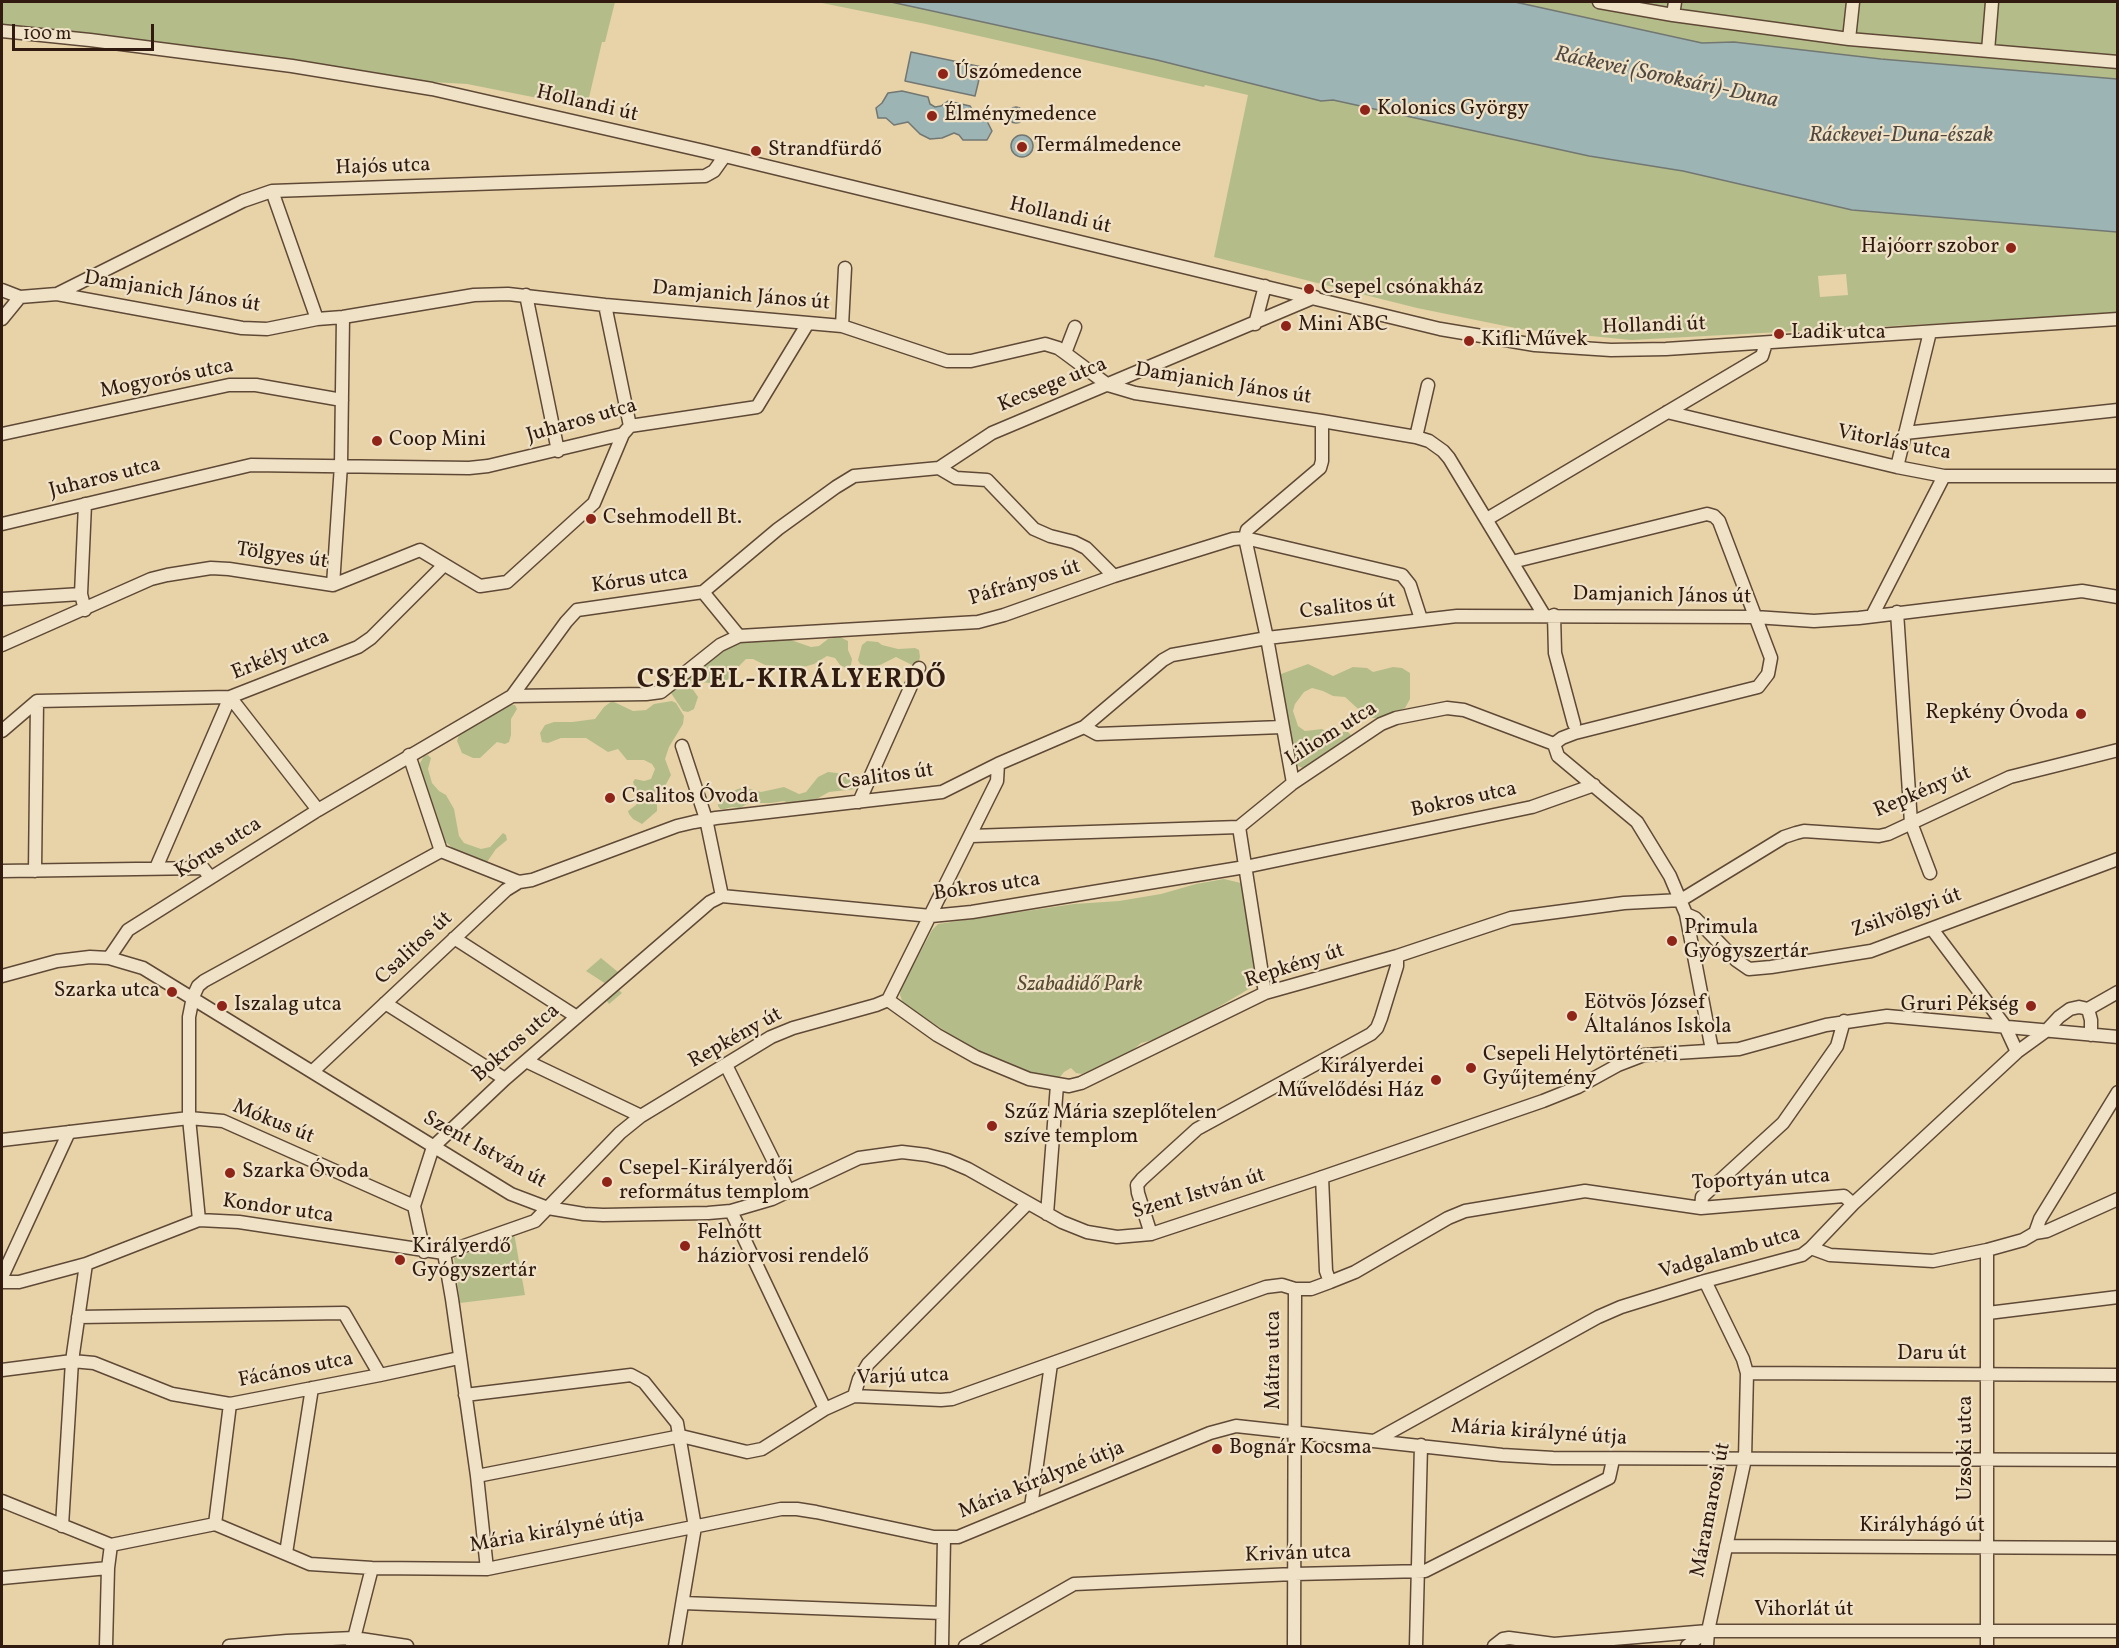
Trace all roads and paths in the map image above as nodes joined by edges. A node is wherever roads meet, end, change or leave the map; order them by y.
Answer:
1 (1599, 2) edge
2 (1675, 2) edge
3 (1853, 2) edge
4 (1992, 2) edge
5 (1673, 15) junction
6 (2, 31) edge
7 (1849, 39) junction
8 (1988, 51) junction
9 (2118, 62) edge
10 (724, 157) junction
11 (272, 191) junction
12 (845, 268) dead end
13 (1264, 286) junction
14 (2, 290) edge
15 (57, 294) junction
16 (526, 295) junction
17 (20, 297) junction
18 (1315, 297) junction
19 (604, 305) junction
20 (343, 317) junction
21 (317, 319) junction
22 (2118, 319) edge
23 (2, 320) edge
24 (808, 323) junction
25 (1255, 324) junction
26 (842, 326) junction
27 (1075, 327) dead end
28 (1930, 332) junction
29 (1766, 343) junction
30 (1065, 353) junction
31 (1108, 385) junction
32 (1428, 385) dead end
33 (342, 400) junction
34 (2118, 410) edge
35 (1667, 412) junction
36 (1322, 421) junction
37 (627, 430) junction
38 (1905, 433) junction
39 (2, 434) edge
40 (1416, 437) junction
41 (558, 451) junction
42 (341, 465) junction
43 (1897, 467) junction
44 (939, 468) junction
45 (1944, 476) junction
46 (2118, 476) edge
47 (86, 504) junction
48 (1487, 519) junction
49 (2, 525) edge
50 (1245, 537) junction
51 (1512, 562) junction
52 (444, 565) junction
53 (1114, 576) junction
54 (333, 585) junction
55 (703, 592) junction
56 (81, 594) junction
57 (2118, 597) edge
58 (2, 599) edge
59 (86, 610) junction
60 (1897, 612) junction
61 (1549, 615) junction
62 (1872, 616) junction
63 (1755, 617) junction
64 (1421, 619) junction
65 (739, 636) junction
66 (1268, 638) junction
67 (2, 645) edge
68 (919, 668) dead end
69 (512, 696) junction
70 (230, 697) junction
71 (37, 701) junction
72 (1574, 724) dead end
73 (1084, 727) junction
74 (1282, 727) junction
75 (2, 731) edge
76 (1554, 744) junction
77 (682, 746) dead end
78 (2118, 750) edge
79 (409, 755) junction
80 (998, 764) junction
81 (1293, 783) junction
82 (1594, 785) junction
83 (859, 802) junction
84 (318, 810) junction
85 (706, 819) junction
86 (1911, 823) junction
87 (1239, 827) junction
88 (971, 836) junction
89 (441, 851) junction
90 (2118, 859) edge
91 (1245, 867) junction
92 (156, 868) junction
93 (2, 871) edge
94 (35, 871) junction
95 (1930, 873) dead end
96 (210, 877) junction
97 (519, 882) junction
98 (722, 896) junction
99 (1680, 900) junction
100 (1686, 914) junction
101 (931, 916) junction
102 (1932, 929) junction
103 (454, 938) junction
104 (1397, 956) junction
105 (109, 958) junction
106 (2, 976) edge
107 (2118, 992) edge
108 (1265, 993) junction
109 (193, 997) junction
110 (888, 1000) junction
111 (385, 1003) junction
112 (2088, 1009) junction
113 (577, 1017) junction
114 (1844, 1021) junction
115 (2004, 1026) junction
116 (2046, 1031) junction
117 (2091, 1035) junction
118 (2118, 1037) edge
119 (1712, 1050) junction
120 (2017, 1052) junction
121 (528, 1062) junction
122 (726, 1065) junction
123 (313, 1071) junction
124 (505, 1080) junction
125 (1057, 1085) junction
126 (2117, 1093) edge
127 (641, 1116) junction
128 (189, 1118) junction
129 (69, 1132) junction
130 (2, 1140) edge
131 (433, 1147) junction
132 (1322, 1177) junction
133 (789, 1192) junction
134 (2118, 1200) edge
135 (1028, 1203) junction
136 (1853, 1204) junction
137 (414, 1206) junction
138 (548, 1208) junction
139 (1701, 1208) junction
140 (730, 1211) junction
141 (1047, 1214) junction
142 (199, 1220) junction
143 (2035, 1233) junction
144 (1151, 1234) junction
145 (1811, 1248) junction
146 (1987, 1250) junction
147 (424, 1251) junction
148 (444, 1253) junction
149 (86, 1264) junction
150 (2, 1277) edge
151 (1706, 1281) junction
152 (2, 1282) edge
153 (1330, 1282) junction
154 (1295, 1289) junction
155 (2118, 1297) edge
156 (1988, 1313) junction
157 (78, 1317) junction
158 (459, 1358) junction
159 (72, 1360) junction
160 (1051, 1364) junction
161 (2, 1370) edge
162 (1747, 1373) junction
163 (1988, 1374) junction
164 (380, 1375) junction
165 (2118, 1375) edge
166 (312, 1388) junction
167 (465, 1395) junction
168 (854, 1396) junction
169 (230, 1404) junction
170 (825, 1409) junction
171 (1295, 1431) junction
172 (681, 1436) junction
173 (1376, 1440) junction
174 (1421, 1445) junction
175 (1745, 1459) junction
176 (1613, 1460) junction
177 (1986, 1460) junction
178 (2118, 1460) edge
179 (477, 1476) junction
180 (2, 1501) edge
181 (1031, 1507) junction
182 (215, 1524) junction
183 (62, 1526) junction
184 (695, 1527) junction
185 (944, 1538) junction
186 (111, 1545) junction
187 (1726, 1546) junction
188 (1986, 1546) junction
189 (2118, 1548) edge
190 (286, 1553) junction
191 (108, 1568) junction
192 (372, 1568) junction
193 (487, 1569) junction
194 (1416, 1572) junction
195 (1294, 1574) junction
196 (2, 1578) edge
197 (683, 1603) junction
198 (942, 1613) junction
199 (1987, 1630) junction
200 (1708, 1631) junction
201 (2118, 1631) edge
202 (353, 1642) edge
203 (106, 1647) edge
204 (229, 1647) edge
205 (407, 1647) edge
206 (675, 1647) edge
207 (942, 1647) edge
208 (965, 1647) edge
209 (1294, 1647) edge
210 (1416, 1647) edge
211 (1494, 1647) edge
212 (1686, 1647) edge
213 (1707, 1647) edge
214 (1987, 1647) edge

1 - 5 street
2 - 5 street
3 - 7 street
4 - 8 street
5 - 7 street
6 - 10 street, Hollandi út
7 - 8 street
8 - 9 street
10 - 11 street, Hajós utca
10 - 13 street, Hollandi út
11 - 15 street, Hajós utca
11 - 21 street
12 - 26 street
13 - 18 street, Hollandi út
13 - 25 street
14 - 17 street, Damjanich János út
15 - 17 street, Damjanich János út
15 - 21 street, Damjanich János út
16 - 19 street, Damjanich János út
16 - 20 street, Damjanich János út
16 - 41 street
17 - 23 street
18 - 25 street, Kecsege utca
18 - 29 street, Hollandi út
19 - 24 street, Damjanich János út
19 - 37 street
20 - 21 street, Damjanich János út
20 - 33 street
22 - 28 street, Hollandi út
24 - 26 street, Damjanich János út
24 - 37 street, Juharos utca
25 - 31 street, Kecsege utca
26 - 30 street, Damjanich János út
27 - 30 street
28 - 29 street, Hollandi út
28 - 38 street
29 - 35 street
30 - 31 street, Damjanich János út
31 - 36 street, Damjanich János út
31 - 44 street, Kecsege utca
32 - 40 street
33 - 39 street, Mogyorós utca
33 - 42 street
34 - 38 street
35 - 43 street, Vitorlás utca
35 - 48 street
36 - 40 street, Damjanich János út
36 - 50 street
37 - 41 street, Juharos utca
37 - 52 street, Tölgyes út
38 - 43 street
40 - 48 street, Damjanich János út
41 - 42 street, Juharos utca
42 - 47 street, Juharos utca
42 - 54 street
43 - 45 street, Vitorlás utca
44 - 53 street, Kórus utca
44 - 55 street, Kórus utca
45 - 46 street, Vitorlás utca
45 - 62 street
47 - 49 street, Juharos utca
47 - 56 street
48 - 51 street, Damjanich János út
50 - 53 street, Páfrányos út
50 - 64 street, Páfrányos út
50 - 66 street
51 - 61 street, Damjanich János út
51 - 63 street
52 - 54 street, Tölgyes út
52 - 70 street, Erkély utca
53 - 65 street, Páfrányos út
54 - 59 street, Tölgyes út
55 - 65 street
55 - 69 street, Kórus utca
56 - 58 street
56 - 59 street
57 - 60 street, Damjanich János út
59 - 67 street, Tölgyes út
60 - 62 street, Damjanich János út
60 - 86 street
61 - 63 street, Damjanich János út
61 - 64 street, Csalitos út
61 - 72 street
62 - 63 street, Damjanich János út
63 - 76 street
64 - 66 street, Csalitos út
65 - 69 street, Páfrányos út
66 - 73 street, Csalitos út
66 - 74 street
68 - 83 street
69 - 79 street, Kórus utca
70 - 71 street, Erkély utca
70 - 84 street
70 - 92 street
71 - 75 street
71 - 94 street
73 - 74 street
73 - 80 street, Csalitos út
74 - 81 street
76 - 81 street, Liliom utca
76 - 82 street
77 - 85 street
78 - 86 street, Repkény út
79 - 84 street, Kórus utca
79 - 89 street
80 - 83 street, Csalitos út
80 - 88 street
81 - 87 street, Liliom utca
82 - 91 street, Bokros utca
82 - 99 street
83 - 85 street, Csalitos út
84 - 96 street, Kórus utca
85 - 97 street, Csalitos út
85 - 98 street
86 - 95 street
86 - 99 street, Repkény út
87 - 88 street
87 - 91 street
88 - 101 street
89 - 97 street
89 - 109 street
90 - 102 street, Zsilvölgyi út
91 - 101 street, Bokros utca
91 - 108 street
92 - 94 street
92 - 96 street
93 - 94 street
96 - 105 street, Kórus utca
97 - 103 street, Csalitos út
98 - 101 street, Bokros utca
98 - 113 street, Bokros utca
99 - 100 street
99 - 104 street, Repkény út
100 - 102 street, Zsilvölgyi út
100 - 119 street
101 - 110 street
102 - 115 street
103 - 111 street, Csalitos út
103 - 113 street
104 - 108 street, Repkény út
104 - 144 street
105 - 106 street, Szent István út
105 - 109 street, Szent István út
107 - 112 street
108 - 125 street, Repkény út
109 - 123 street, Szent István út
109 - 128 street
110 - 122 street, Repkény út
110 - 125 street, Repkény út
111 - 123 street, Csalitos út
111 - 124 street
112 - 116 street
112 - 117 street
113 - 121 street, Bokros utca
114 - 115 street, Szent István út
114 - 119 street, Szent István út
114 - 139 street
115 - 116 street, Szent István út
115 - 120 street
116 - 117 street, Szent István út
116 - 120 street
117 - 118 street, Szent István út
119 - 132 street, Szent István út
120 - 136 street
121 - 124 street, Bokros utca
121 - 127 street
122 - 127 street, Repkény út
122 - 133 street
123 - 131 street, Szent István út
124 - 131 street, Bokros utca
125 - 141 street
126 - 143 street
127 - 138 street, Repkény út
128 - 129 street, Mókus út
128 - 137 street, Mókus út
128 - 142 street
129 - 130 street, Mókus út
129 - 150 street
131 - 137 street
131 - 138 street, Szent István út
132 - 144 street, Szent István út
132 - 153 street
133 - 135 street, Szent István út
133 - 140 street, Szent István út
134 - 143 street, Vadgalamb utca
135 - 141 street, Szent István út
135 - 168 street
136 - 139 street, Toportyán utca
136 - 145 street
137 - 147 street
138 - 140 street, Szent István út
138 - 148 street, Kondor utca
139 - 153 street, Toportyán utca
140 - 170 street
141 - 144 street, Szent István út
142 - 147 street, Kondor utca
142 - 149 street, Kondor utca
143 - 146 street, Vadgalamb utca
145 - 146 street, Vadgalamb utca
145 - 151 street, Vadgalamb utca
146 - 156 street, Uzsoki utca
147 - 148 street, Kondor utca
148 - 158 street
149 - 152 street, Kondor utca
149 - 157 street
151 - 162 street, Máramarosi út
151 - 173 street, Vadgalamb utca
153 - 154 street, Varjú utca
154 - 160 street, Varjú utca
154 - 171 street, Mátra utca
155 - 156 street
156 - 163 street, Uzsoki utca
157 - 159 street
157 - 164 street
158 - 164 street, Fácános utca
158 - 167 street
159 - 161 street, Fácános utca
159 - 169 street, Fácános utca
159 - 183 street
160 - 168 street, Varjú utca
160 - 181 street
162 - 163 street, Daru út
162 - 175 street, Máramarosi út
163 - 165 street, Daru út
163 - 177 street, Uzsoki utca
164 - 166 street, Fácános utca
166 - 169 street, Fácános utca
166 - 190 street
167 - 172 street
167 - 179 street
168 - 170 street, Varjú utca
169 - 182 street
170 - 172 street, Varjú utca
171 - 173 street, Mária királyné útja
171 - 181 street, Mária királyné útja
171 - 195 street, Mátra utca
172 - 179 street, Varjú utca
172 - 184 street
173 - 174 street, Mária királyné útja
174 - 176 street, Mária királyné útja
174 - 194 street
175 - 176 street, Mária királyné útja
175 - 177 street, Mária királyné útja
175 - 187 street, Máramarosi út
176 - 194 street, Kriván utca
177 - 178 street, Mária királyné útja
177 - 188 street, Uzsoki utca
179 - 193 street
180 - 183 street
181 - 185 street, Mária királyné útja
182 - 186 street
182 - 190 street, Mária királyné útja
183 - 186 street
184 - 185 street, Mária királyné útja
184 - 193 street, Mária királyné útja
184 - 197 street
185 - 198 street
186 - 191 street
187 - 188 street, Királyhágó út
187 - 200 street, Máramarosi út
188 - 189 street, Királyhágó út
188 - 199 street, Uzsoki utca
190 - 192 street, Mária királyné útja
191 - 196 street
191 - 203 street
192 - 193 street, Mária királyné útja
192 - 202 street
194 - 195 street, Kriván utca
194 - 210 street
195 - 208 street, Kriván utca
195 - 209 street, Mátra utca
197 - 198 street
197 - 206 street
198 - 207 street
199 - 200 street, Vihorlát út
199 - 201 street, Vihorlát út
199 - 214 street, Uzsoki utca
200 - 211 street, Vihorlát út
200 - 212 street
200 - 213 street, Máramarosi út
202 - 204 street
202 - 205 street

